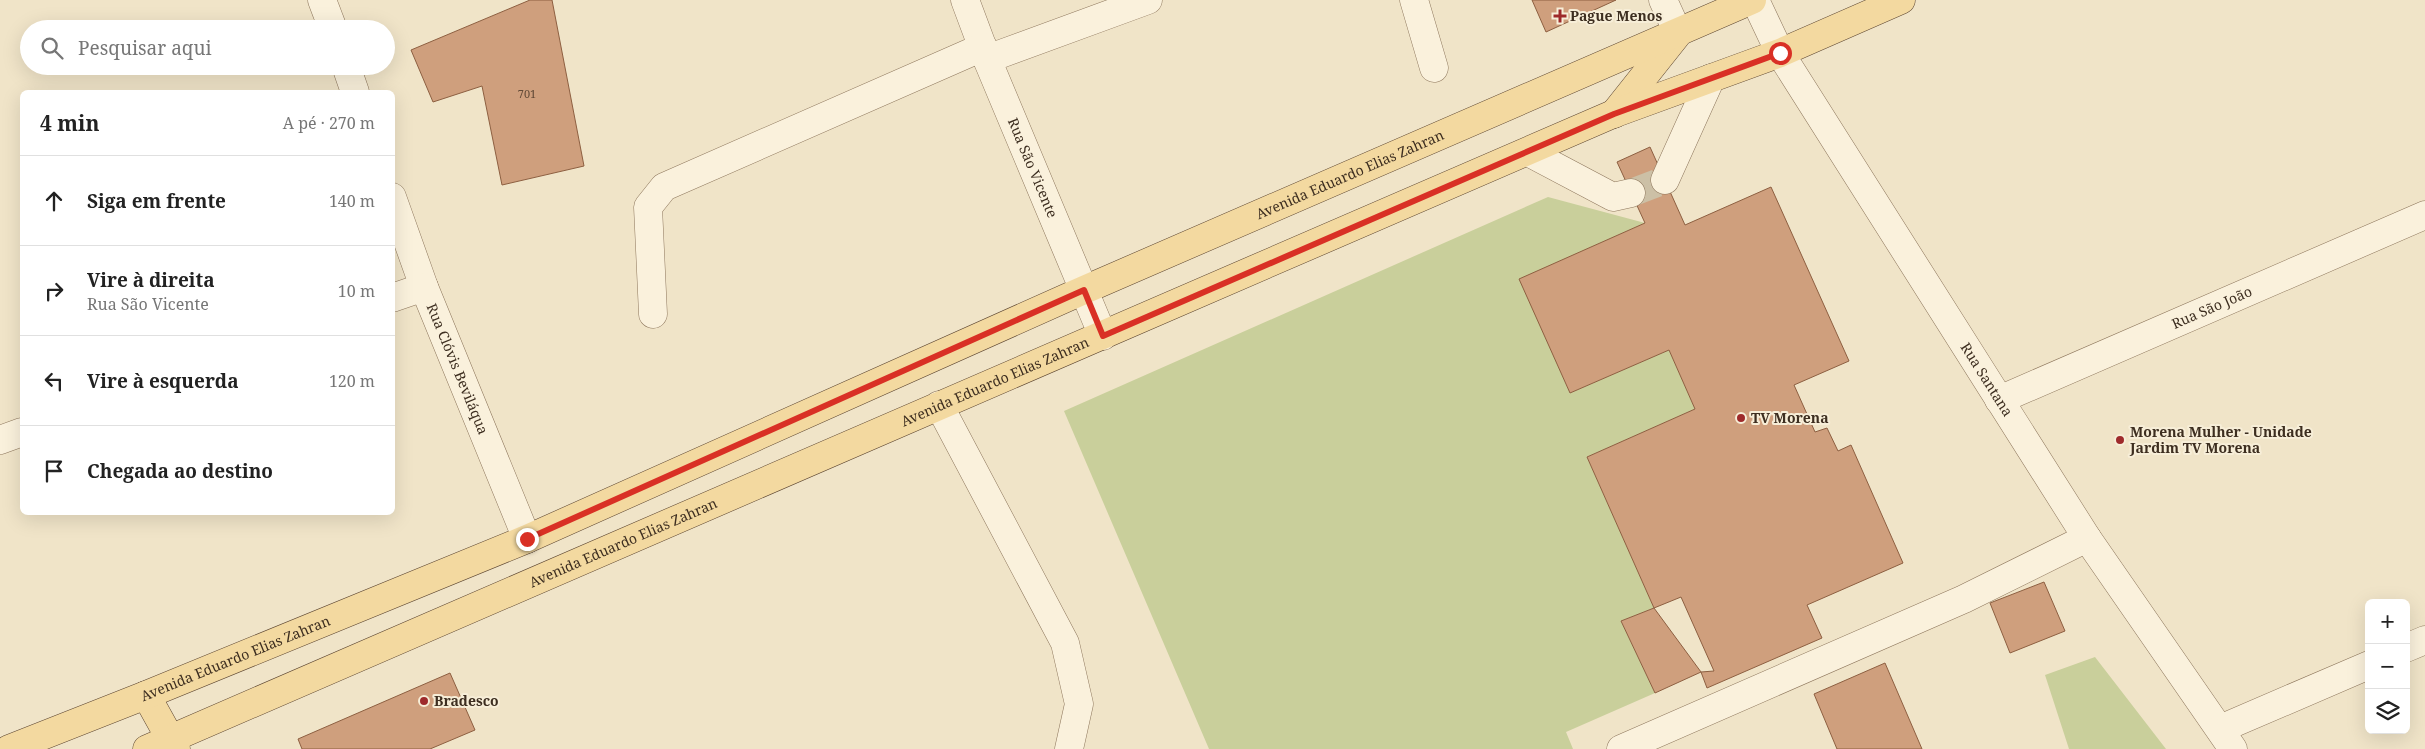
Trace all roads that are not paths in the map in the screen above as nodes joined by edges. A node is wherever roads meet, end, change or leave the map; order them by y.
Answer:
1 (322, 0) edge
2 (964, 0) edge
3 (1148, 0) edge
4 (1414, 0) edge
5 (1663, 0) edge
6 (1754, 0) edge
7 (1901, 0) edge
8 (329, 20) edge
9 (1678, 33) junction
10 (985, 53) junction
11 (1780, 53) junction
12 (1434, 68) dead end
13 (349, 75) edge
14 (1711, 78) junction
15 (354, 90) edge
16 (1614, 114) junction
17 (1528, 152) junction
18 (1665, 180) tunnel mouth
19 (1631, 193) tunnel mouth
20 (395, 205) edge
21 (2425, 215) edge
22 (424, 286) junction
23 (1084, 290) junction
24 (395, 297) edge
25 (654, 314) dead end
26 (1103, 336) junction
27 (1999, 400) junction
28 (939, 405) junction
29 (20, 433) edge
30 (0, 440) edge
31 (2087, 538) junction
32 (527, 539) junction
33 (2425, 640) edge
34 (2410, 646) edge
35 (2365, 667) edge
36 (146, 695) junction
37 (2226, 739) edge
38 (164, 746) edge
39 (9, 749) edge
40 (1069, 749) edge
41 (1621, 749) edge

1 - 8 street
2 - 10 street, Rua São Vicente
3 - 10 street
4 - 12 street
5 - 9 street
6 - 9 main road, Avenida Eduardo Elias Zahran
6 - 11 street, Rua Santana
7 - 11 main road, Avenida Eduardo Elias Zahran
9 - 16 main road
9 - 23 main road, Avenida Eduardo Elias Zahran
10 - 23 street, Rua São Vicente
10 - 25 street
11 - 14 main road, Avenida Eduardo Elias Zahran
11 - 27 street, Rua Santana
13 - 15 street
14 - 16 main road, Avenida Eduardo Elias Zahran
14 - 18 street
16 - 17 main road, Avenida Eduardo Elias Zahran
17 - 19 street
17 - 26 main road, Avenida Eduardo Elias Zahran
20 - 22 street, Rua Clóvis Beviláqua
21 - 27 street, Rua São João
22 - 24 street
22 - 32 street, Rua Clóvis Beviláqua
23 - 26 street, Rua São Vicente
23 - 32 main road, Avenida Eduardo Elias Zahran
26 - 28 main road, Avenida Eduardo Elias Zahran
27 - 31 street, Rua Santana
28 - 38 main road, Avenida Eduardo Elias Zahran
28 - 40 street
29 - 30 street
31 - 37 street, Rua Santana
31 - 41 street
32 - 36 main road, Avenida Eduardo Elias Zahran
33 - 34 street
35 - 37 street
36 - 38 main road
36 - 39 main road, Avenida Eduardo Elias Zahran

